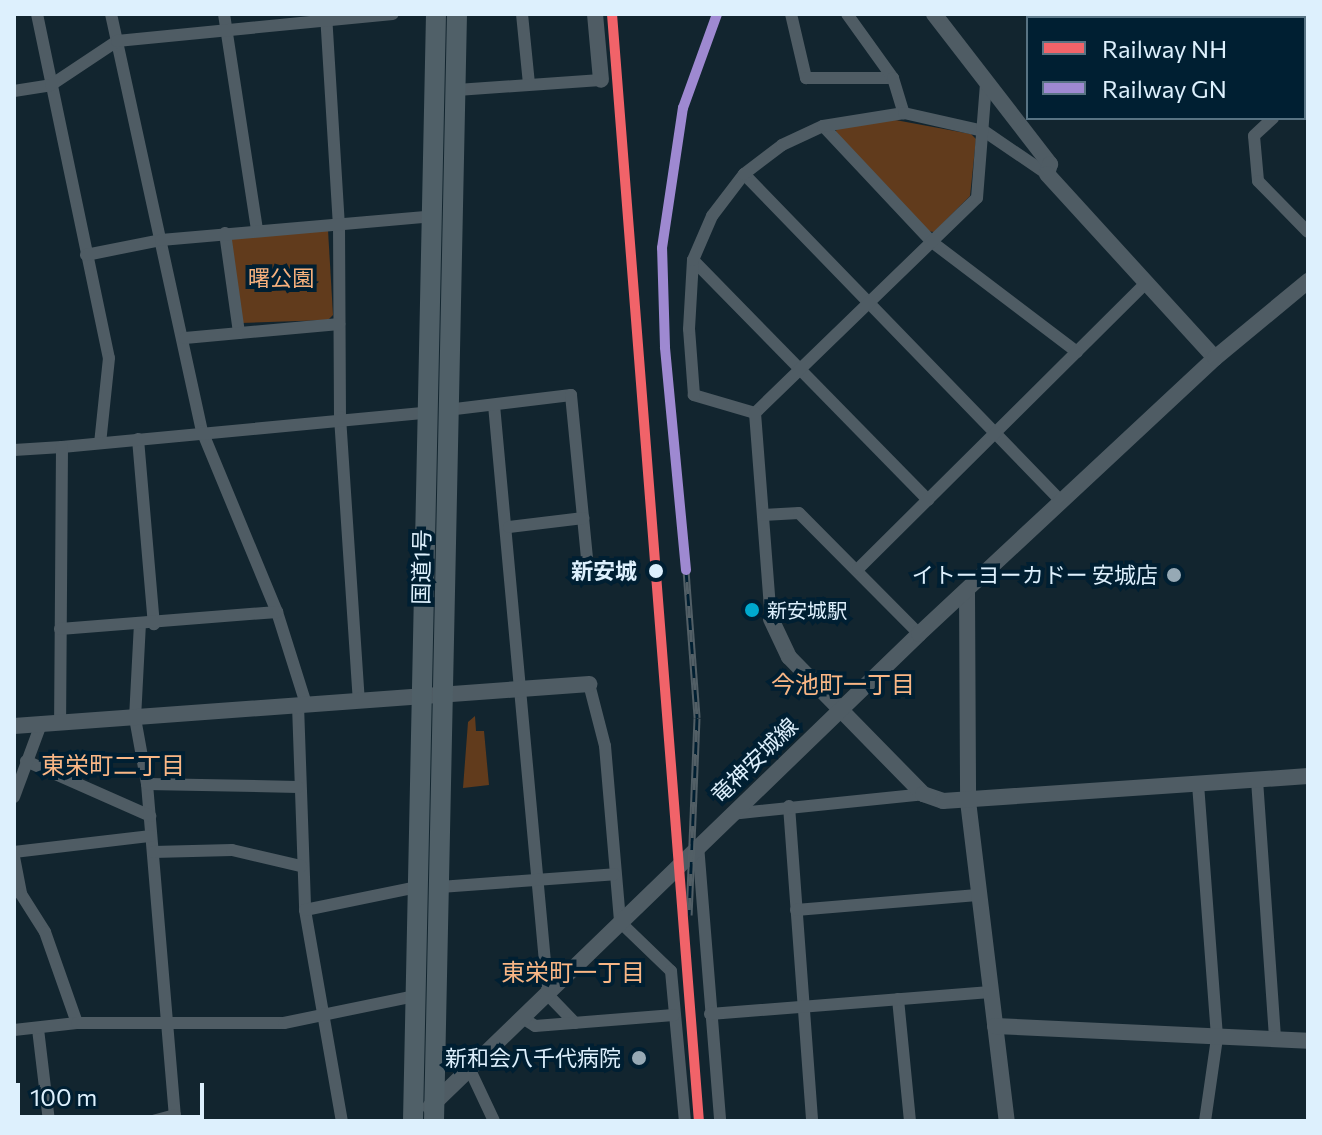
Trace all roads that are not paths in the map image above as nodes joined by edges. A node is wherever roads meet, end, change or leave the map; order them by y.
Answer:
1 (37, 14) edge
2 (111, 14) edge
3 (224, 14) edge
4 (393, 14) edge
5 (436, 14) edge
6 (457, 14) edge
7 (522, 14) edge
8 (595, 14) edge
9 (791, 14) edge
10 (847, 14) edge
11 (934, 14) edge
12 (327, 19) edge
13 (226, 29) junction
14 (117, 41) junction
15 (893, 78) junction
16 (601, 80) joint
17 (529, 84) junction
18 (986, 84) junction
19 (51, 85) junction
20 (457, 90) junction
21 (14, 91) edge
22 (904, 113) junction
23 (1271, 120) edge
24 (823, 126) junction
25 (984, 131) junction
26 (744, 174) junction
27 (1047, 174) junction
28 (434, 216) junction
29 (339, 225) junction
30 (257, 229) junction
31 (1308, 232) edge
32 (225, 233) junction
33 (161, 240) junction
34 (932, 242) junction
35 (86, 255) junction
36 (693, 260) junction
37 (1308, 281) edge
38 (1145, 284) junction
39 (869, 303) junction
40 (339, 324) junction
41 (239, 333) junction
42 (185, 338) junction
43 (1077, 352) junction
44 (1215, 358) junction
45 (800, 369) junction
46 (494, 405) junction
47 (438, 411) junction
48 (755, 413) junction
49 (340, 417) junction
50 (202, 431) junction
51 (995, 433) junction
52 (138, 439) junction
53 (100, 443) junction
54 (62, 447) junction
55 (14, 450) edge
56 (928, 500) junction
57 (1062, 502) junction
58 (763, 515) junction
59 (583, 518) junction
60 (509, 527) junction
61 (858, 569) junction
62 (589, 577) dead end
63 (967, 592) junction
64 (277, 612) junction
65 (771, 619) joint
66 (140, 623) junction
67 (154, 624) junction
68 (60, 629) junction
69 (919, 634) junction
70 (589, 684) joint
71 (521, 689) junction
72 (445, 693) junction
73 (422, 694) junction
74 (359, 700) junction
75 (302, 705) junction
76 (840, 709) junction
77 (135, 718) junction
78 (60, 722) junction
79 (41, 724) junction
80 (14, 726) edge
81 (26, 761) junction
82 (1308, 776) edge
83 (1257, 780) junction
84 (147, 784) junction
85 (1198, 784) junction
86 (298, 787) junction
87 (923, 794) junction
88 (14, 797) edge
89 (968, 801) junction
90 (789, 806) junction
91 (729, 814) junction
92 (150, 816) junction
93 (151, 836) junction
94 (698, 845) junction
95 (153, 852) junction
96 (14, 855) edge
97 (301, 866) junction
98 (615, 874) junction
99 (536, 880) junction
100 (417, 887) junction
101 (440, 887) junction
102 (977, 895) junction
103 (305, 910) junction
104 (796, 910) junction
105 (620, 922) junction
106 (990, 992) junction
107 (548, 995) junction
108 (414, 996) junction
109 (898, 999) junction
110 (804, 1007) junction
111 (710, 1014) junction
112 (674, 1015) junction
113 (320, 1017) junction
114 (524, 1019) junction
115 (77, 1023) junction
116 (575, 1023) junction
117 (167, 1025) junction
118 (995, 1026) junction
119 (38, 1029) junction
120 (14, 1030) edge
121 (1217, 1038) junction
122 (1275, 1039) junction
123 (1308, 1041) edge
124 (470, 1070) junction
125 (434, 1112) edge
126 (49, 1121) edge
127 (152, 1121) edge
128 (342, 1121) edge
129 (414, 1121) edge
130 (494, 1121) edge
131 (685, 1121) edge
132 (720, 1121) edge
133 (812, 1121) edge
134 (910, 1121) edge
135 (1007, 1121) edge
136 (1205, 1121) edge

1 - 19 street
2 - 14 street
3 - 13 street
4 - 12 street
5 - 28 highway, 国道1号
6 - 20 highway, 国道1号
7 - 17 street
8 - 16 street
9 - 15 street
10 - 15 street
11 - 18 street
12 - 13 street
12 - 29 street
13 - 14 street
13 - 30 street
14 - 19 street
14 - 33 street
15 - 22 street
16 - 17 street
17 - 20 street
18 - 25 street
18 - 27 street
19 - 21 street
19 - 35 street
20 - 47 highway, 国道1号
22 - 24 street
22 - 25 street
23 - 31 street
24 - 26 street
24 - 34 street
25 - 27 street
25 - 34 street
26 - 36 street
26 - 39 street
27 - 38 street
28 - 29 street
28 - 47 highway, 国道1号
29 - 30 street
29 - 40 street
30 - 32 street
32 - 33 street
32 - 41 street
33 - 35 street
33 - 42 street
34 - 39 street
34 - 43 street
35 - 53 street
36 - 45 street
36 - 48 street
37 - 44 street, 竜神安城線
38 - 43 street
38 - 44 street
39 - 45 street
39 - 51 street
40 - 41 street
40 - 49 street
41 - 42 street
42 - 50 street
43 - 51 street
44 - 57 street, 竜神安城線
45 - 48 street
45 - 56 street
46 - 47 street
46 - 59 street
46 - 60 street
47 - 49 street
47 - 72 highway, 国道1号
47 - 73 highway, 国道1号
48 - 58 street
49 - 50 street
49 - 74 street
50 - 52 street
50 - 64 street
51 - 56 street
51 - 57 street
52 - 53 street
52 - 67 street
53 - 54 street
54 - 55 street
54 - 68 street
56 - 61 street
57 - 63 street, 竜神安城線
58 - 61 street
58 - 65 street
59 - 60 street
59 - 62 street
60 - 71 street
61 - 69 street
63 - 69 street, 竜神安城線
63 - 89 street
64 - 67 street
64 - 75 street
65 - 76 street
66 - 67 street
66 - 68 street
66 - 77 street
68 - 78 street
69 - 76 street, 竜神安城線
70 - 71 street
70 - 98 street
71 - 72 street
71 - 99 street
72 - 73 street
72 - 101 highway, 国道1号
73 - 74 street
73 - 100 highway, 国道1号
74 - 75 street
75 - 77 street
75 - 86 street
76 - 87 street
76 - 91 street, 竜神安城線
77 - 78 street
77 - 84 street
78 - 79 street
79 - 80 street
79 - 81 street
81 - 88 street
81 - 92 street
82 - 83 street
83 - 85 street
83 - 122 street
84 - 86 street
84 - 92 street
85 - 89 street
85 - 121 street
86 - 97 street
87 - 89 street
87 - 90 street
89 - 102 street
90 - 91 street
90 - 104 street
91 - 94 street, 竜神安城線
92 - 93 street
93 - 95 street
93 - 96 street
94 - 105 street, 竜神安城線
94 - 111 street
95 - 97 street
95 - 117 street
96 - 115 street
97 - 103 street
98 - 99 street
98 - 105 street
99 - 101 street
99 - 107 street
100 - 103 street
100 - 108 highway, 国道1号
101 - 125 highway, 国道1号
102 - 104 street
102 - 106 street
103 - 113 street
104 - 110 street
105 - 107 street, 竜神安城線
105 - 112 street
106 - 109 street
106 - 118 street
107 - 114 street, 竜神安城線
107 - 116 street
108 - 113 street
108 - 129 highway, 国道1号
109 - 110 street
109 - 134 street
110 - 111 street
110 - 133 street
111 - 132 street
112 - 116 street
112 - 131 street
113 - 117 street
113 - 128 street
114 - 116 street
114 - 124 street, 竜神安城線
115 - 117 street
115 - 119 street
117 - 127 street
118 - 121 street
118 - 135 street
119 - 120 street
119 - 126 street
121 - 122 street
121 - 136 street
122 - 123 street
124 - 125 street, 竜神安城線
124 - 130 street
125 - 129 street, 竜神安城線

